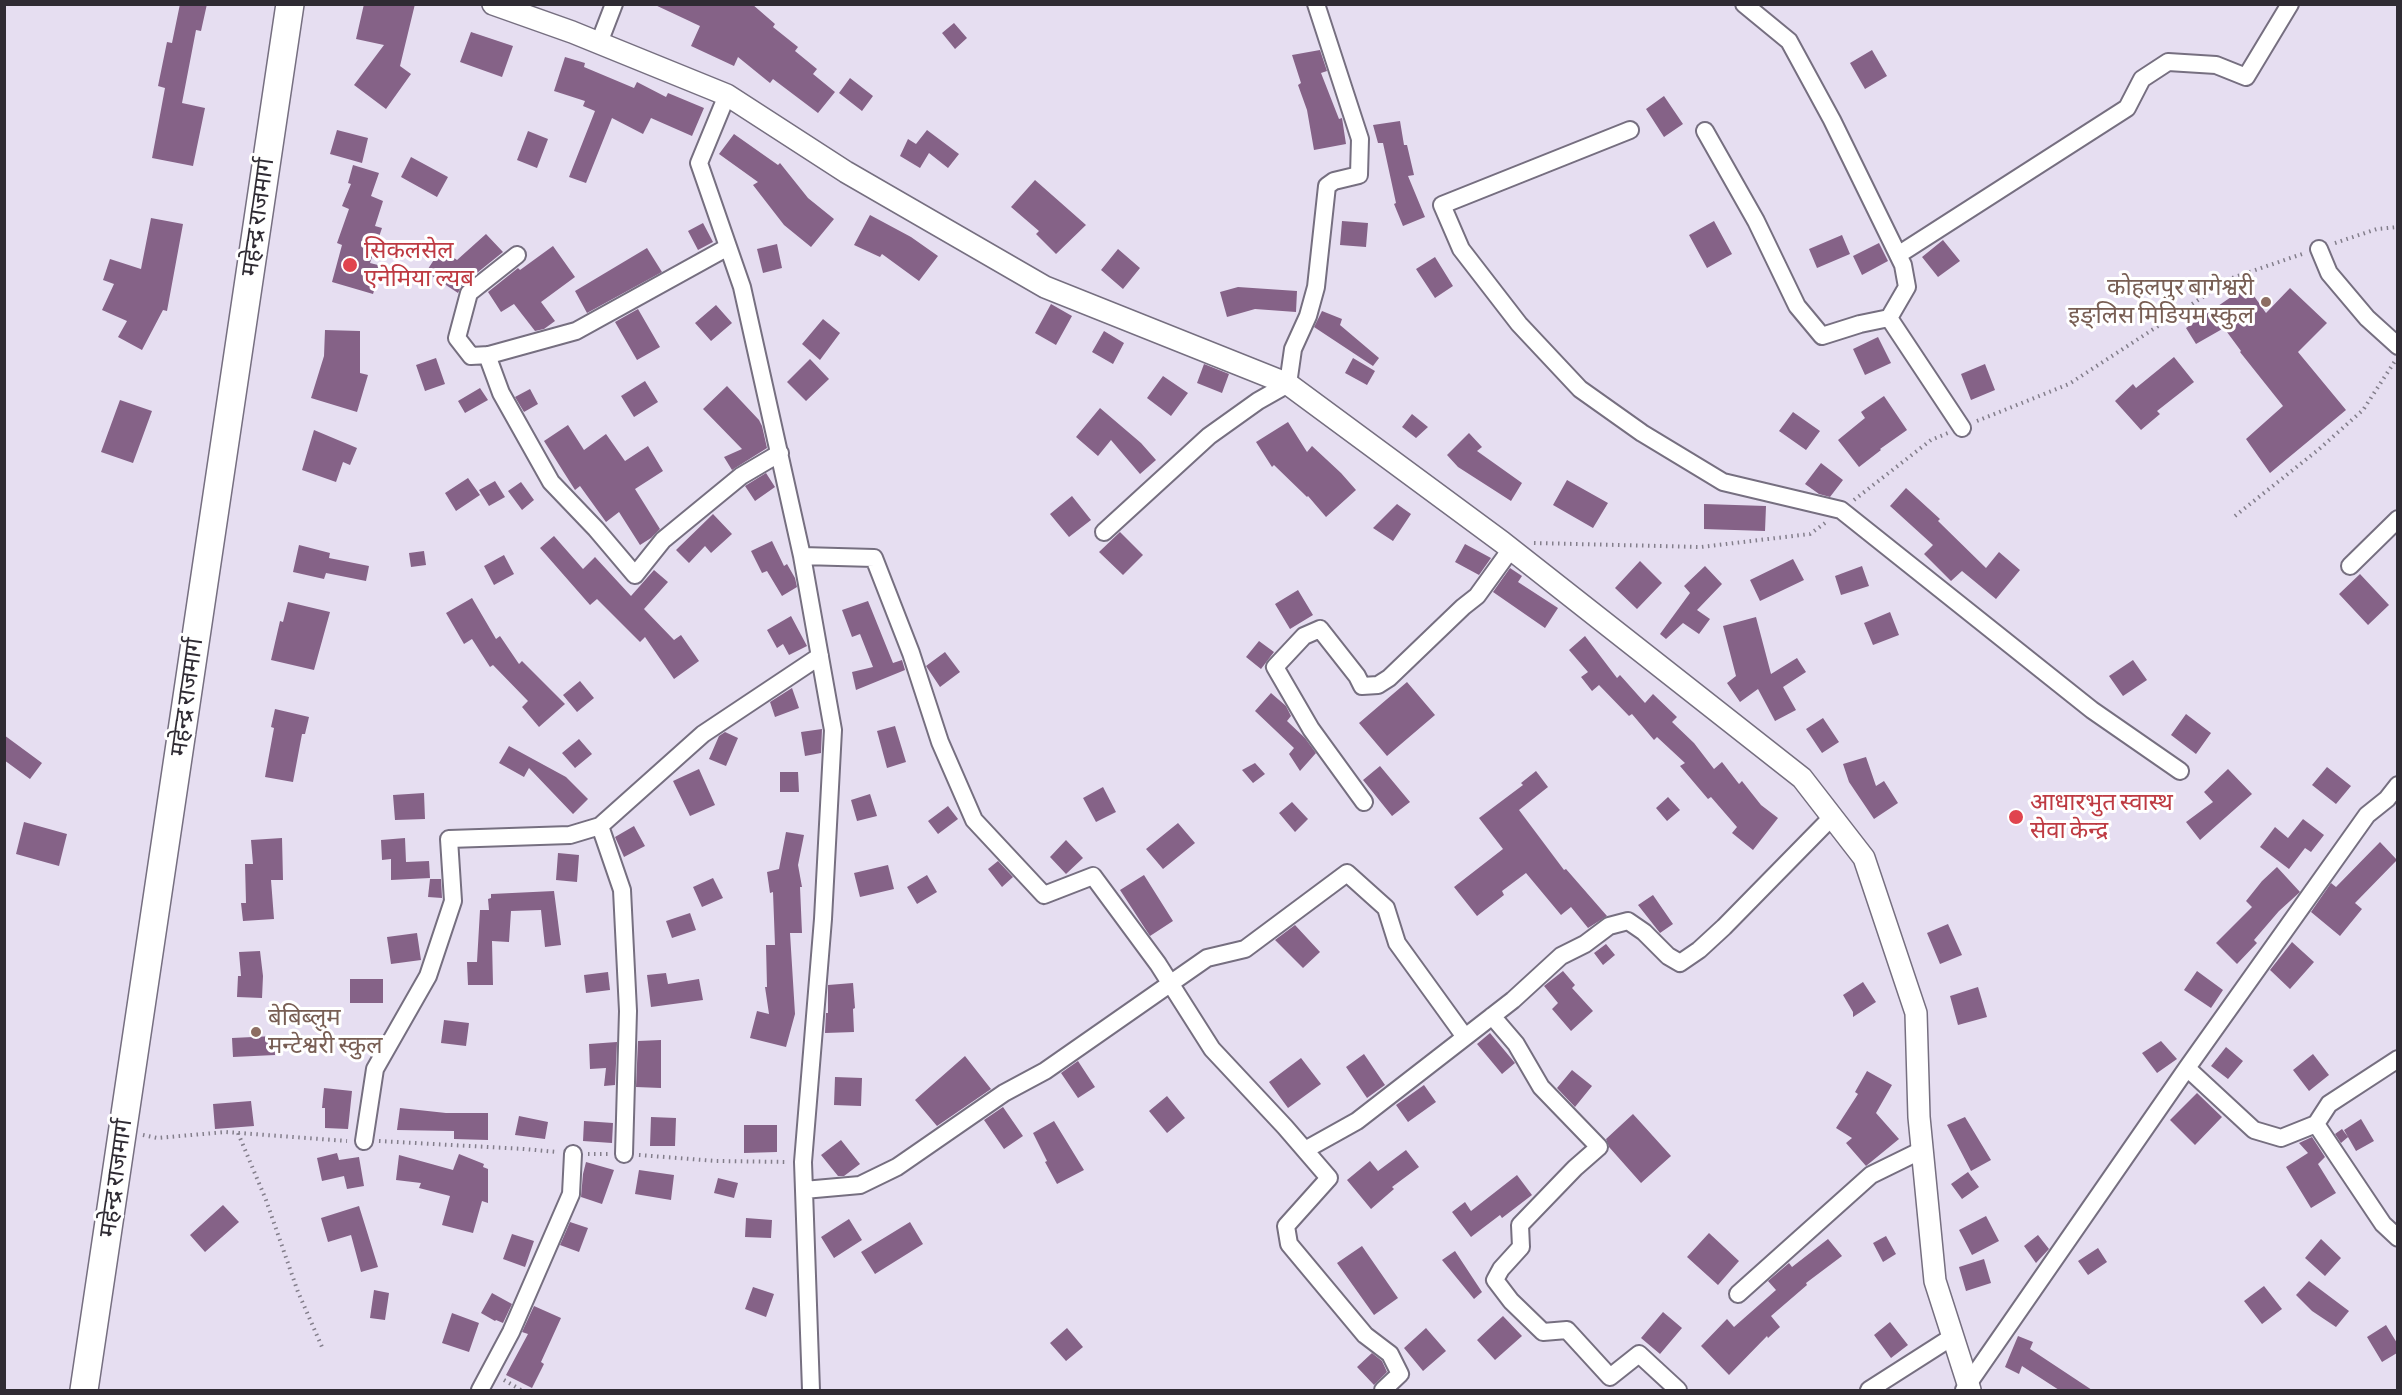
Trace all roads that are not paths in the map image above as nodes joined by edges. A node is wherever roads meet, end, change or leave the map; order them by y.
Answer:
1 (290, 4) edge
2 (493, 4) edge
3 (614, 4) edge
4 (1316, 4) edge
5 (1744, 4) edge
6 (2290, 4) edge
7 (599, 43) junction
8 (727, 95) junction
9 (1630, 130) dead end
10 (1705, 131) dead end
11 (728, 248) junction
12 (2319, 249) dead end
13 (517, 255) dead end
14 (1898, 255) junction
15 (1889, 318) junction
16 (2397, 346) edge
17 (487, 355) junction
18 (1288, 384) junction
19 (1962, 428) dead end
20 (780, 453) junction
21 (2397, 519) edge
22 (1104, 532) dead end
23 (1511, 549) junction
24 (802, 556) junction
25 (2350, 566) dead end
26 (820, 656) junction
27 (2180, 771) dead end
28 (2397, 785) edge
29 (1365, 802) dead end
30 (1832, 817) junction
31 (600, 826) junction
32 (1170, 982) junction
33 (1492, 1016) junction
34 (1465, 1037) junction
35 (2397, 1059) edge
36 (2187, 1068) junction
37 (2316, 1124) junction
38 (364, 1141) road end
39 (1305, 1150) junction
40 (1922, 1150) junction
41 (573, 1154) road end
42 (624, 1154) road end
43 (804, 1190) junction
44 (2397, 1238) edge
45 (1738, 1294) dead end
46 (1952, 1337) junction
47 (1967, 1389) edge
48 (84, 1390) edge
49 (480, 1390) edge
50 (811, 1390) edge
51 (1383, 1390) edge
52 (1677, 1390) edge
53 (1869, 1390) edge

1 - 48 highway, महेन्द्र राजमार्ग
2 - 7 street
3 - 7 street
4 - 18 street
5 - 14 street
6 - 14 street
7 - 8 street
8 - 11 street
8 - 18 street
9 - 27 street
10 - 15 street
11 - 17 street
11 - 20 street
12 - 16 street
13 - 17 street
14 - 15 street
15 - 19 street
17 - 20 street
18 - 22 street
18 - 23 street
20 - 24 street
21 - 25 street
23 - 29 street
23 - 30 street
24 - 26 street
24 - 32 street
26 - 31 street
26 - 43 street
28 - 36 street
30 - 33 street
30 - 40 street
31 - 38 street
31 - 42 street
32 - 34 street
32 - 39 street
32 - 43 street
33 - 34 street
33 - 52 street
34 - 39 street
35 - 37 street
36 - 37 street
36 - 47 street
37 - 44 street
39 - 51 street
40 - 45 street
40 - 46 street
41 - 49 street
43 - 50 street
46 - 47 street
46 - 53 street

